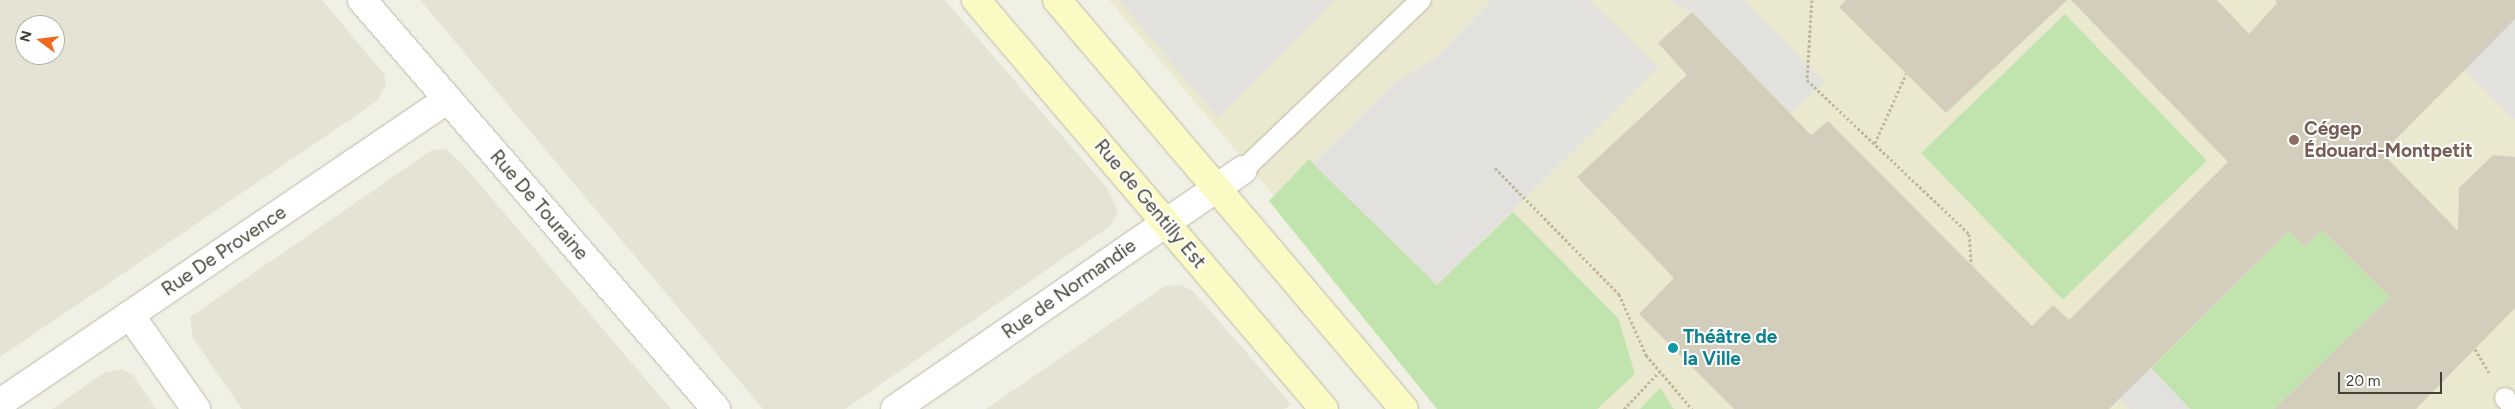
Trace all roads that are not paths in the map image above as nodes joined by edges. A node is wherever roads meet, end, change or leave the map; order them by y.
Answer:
1 (362, 0) edge
2 (976, 0) edge
3 (1057, 0) edge
4 (1421, 0) edge
5 (448, 99) junction
6 (1243, 170) joint
7 (1216, 189) junction
8 (1166, 223) junction
9 (130, 315) junction
10 (0, 403) edge
11 (196, 409) edge
12 (716, 409) edge
13 (896, 409) edge
14 (1324, 409) edge
15 (1404, 409) edge

1 - 5 street, Rue De Touraine
2 - 8 street, Rue de Gentilly Est
3 - 7 street
4 - 6 lane
5 - 9 street, Rue De Provence
5 - 12 street, Rue De Touraine
6 - 7 street, Rue de Normandie
7 - 8 street, Rue de Normandie
7 - 15 street
8 - 13 street, Rue de Normandie
8 - 14 street, Rue de Gentilly Est
9 - 10 street, Rue De Provence
9 - 11 street

